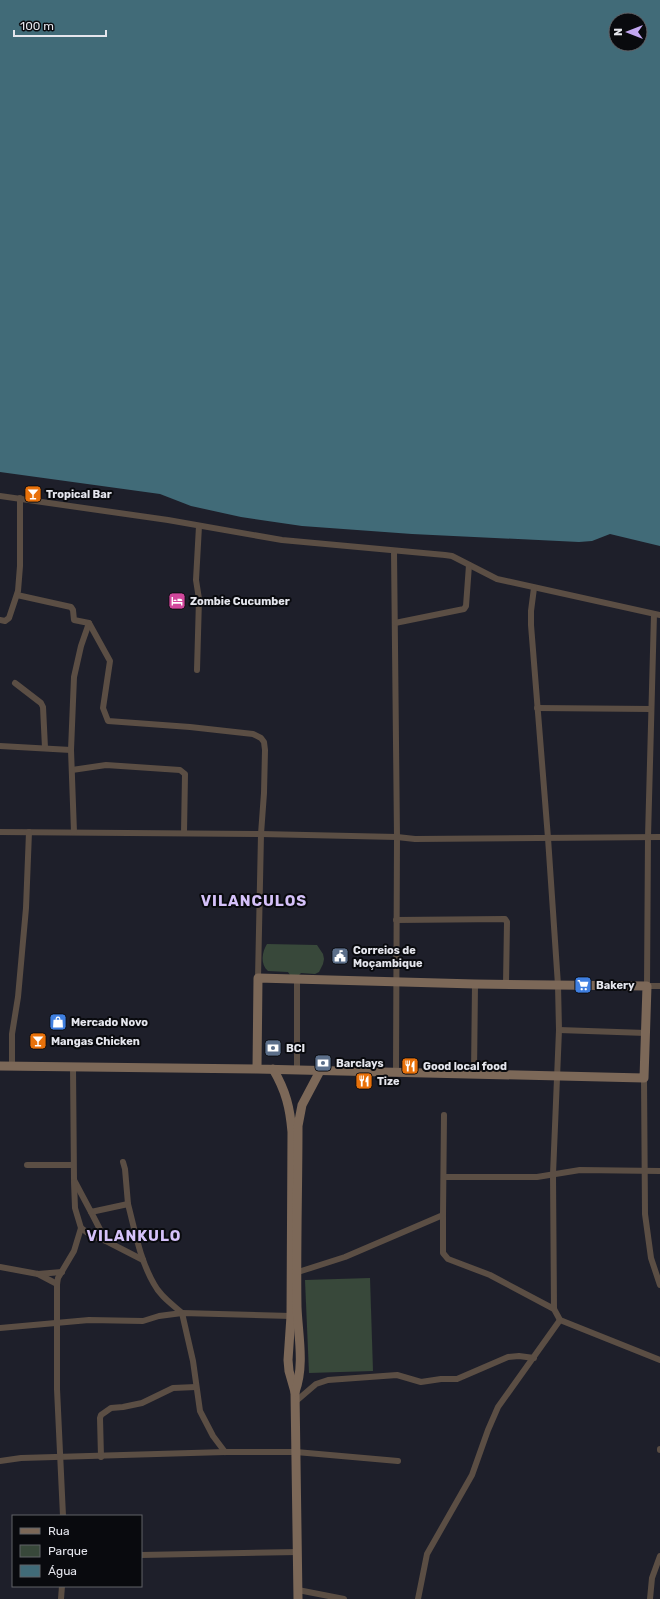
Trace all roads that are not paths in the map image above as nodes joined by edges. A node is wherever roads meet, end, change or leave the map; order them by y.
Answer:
1 (0, 496) edge
2 (20, 498) junction
3 (199, 526) junction
4 (394, 551) junction
5 (469, 565) junction
6 (534, 588) junction
7 (17, 595) junction
8 (657, 615) edge
9 (0, 620) edge
10 (395, 623) junction
11 (89, 624) junction
12 (197, 670) dead end
13 (15, 682) dead end
14 (537, 708) junction
15 (651, 709) junction
16 (0, 746) edge
17 (45, 748) junction
18 (71, 750) junction
19 (72, 770) junction
20 (0, 832) edge
21 (29, 832) junction
22 (74, 832) junction
23 (184, 833) junction
24 (261, 834) junction
25 (397, 836) junction
26 (648, 837) junction
27 (660, 837) edge
28 (548, 838) junction
29 (396, 920) junction
30 (258, 978) junction
31 (297, 980) junction
32 (396, 982) junction
33 (475, 984) junction
34 (506, 984) junction
35 (558, 985) junction
36 (647, 986) junction
37 (660, 986) edge
38 (559, 1030) junction
39 (646, 1032) junction
40 (0, 1066) edge
41 (12, 1066) junction
42 (73, 1067) junction
43 (257, 1069) junction
44 (272, 1070) junction
45 (297, 1070) junction
46 (320, 1071) junction
47 (396, 1072) junction
48 (474, 1074) junction
49 (557, 1076) junction
50 (644, 1078) junction
51 (444, 1115) dead end
52 (123, 1162) dead end
53 (27, 1165) dead end
54 (73, 1165) junction
55 (644, 1170) junction
56 (660, 1171) edge
57 (553, 1174) junction
58 (444, 1177) junction
59 (74, 1180) junction
60 (128, 1204) junction
61 (91, 1212) junction
62 (443, 1215) junction
63 (81, 1228) junction
64 (106, 1241) junction
65 (143, 1260) junction
66 (0, 1267) edge
67 (62, 1272) junction
68 (298, 1272) junction
69 (38, 1274) junction
70 (57, 1284) junction
71 (660, 1285) edge
72 (554, 1309) junction
73 (182, 1313) junction
74 (291, 1316) junction
75 (560, 1320) junction
76 (57, 1324) junction
77 (0, 1328) edge
78 (288, 1355) junction
79 (300, 1356) junction
80 (534, 1358) junction
81 (660, 1360) edge
82 (289, 1370) junction
83 (300, 1370) junction
84 (196, 1387) junction
85 (295, 1392) junction
86 (295, 1402) junction
87 (225, 1452) junction
88 (296, 1452) junction
89 (101, 1457) junction
90 (61, 1458) junction
91 (0, 1461) edge
92 (398, 1461) dead end
93 (63, 1515) edge
94 (298, 1552) junction
95 (142, 1555) edge
96 (660, 1556) edge
97 (62, 1587) edge
98 (298, 1594) edge
99 (61, 1599) edge
100 (344, 1599) edge
101 (418, 1599) edge
102 (650, 1599) edge

1 - 2 street
2 - 3 street
2 - 7 street
3 - 4 street
3 - 12 street
4 - 5 street
4 - 10 street
5 - 6 street
5 - 10 street
6 - 8 street
6 - 14 street
7 - 9 street
7 - 11 street
8 - 15 street
10 - 25 street
11 - 18 street
11 - 24 street
13 - 17 street
14 - 15 street
14 - 28 street
15 - 26 street
16 - 17 street
17 - 18 street
18 - 19 street
19 - 22 street
19 - 23 street
20 - 21 street
21 - 22 street
21 - 41 street
22 - 23 street
23 - 24 street
24 - 25 street
24 - 30 street
25 - 28 street
25 - 29 street
26 - 27 street
26 - 28 street
26 - 36 street
28 - 35 street
29 - 32 street
29 - 34 street
30 - 31 main road
30 - 43 main road
31 - 32 main road
31 - 45 street
32 - 33 main road
32 - 47 street
33 - 34 main road
33 - 48 street
34 - 35 main road
35 - 36 main road
35 - 38 street
36 - 37 street
36 - 39 main road
38 - 39 street
38 - 49 street
39 - 50 main road
40 - 41 main road
41 - 42 main road
42 - 43 main road
42 - 54 street
43 - 44 main road
44 - 45 main road
44 - 74 main road
45 - 46 main road
46 - 47 main road
46 - 68 main road
47 - 48 main road
48 - 49 main road
49 - 50 main road
49 - 57 street
50 - 55 street
51 - 58 street
52 - 60 street
53 - 54 street
54 - 59 street
55 - 56 street
55 - 57 street
55 - 71 street
57 - 58 street
57 - 72 street
58 - 62 street
59 - 61 street
59 - 63 street
60 - 61 street
60 - 65 street
61 - 64 street
62 - 68 street
62 - 72 street
63 - 64 street
63 - 67 street
64 - 65 street
65 - 73 street
66 - 69 street
67 - 69 street
67 - 70 street
68 - 79 main road
69 - 70 street
70 - 76 street
72 - 75 street
73 - 74 street
73 - 76 street
73 - 84 street
74 - 78 main road
75 - 80 street
75 - 81 street
76 - 77 street
76 - 90 street
78 - 79 main road
78 - 82 main road
79 - 83 main road
80 - 86 street
80 - 101 street
82 - 83 main road
82 - 85 main road
83 - 85 main road
84 - 87 street
84 - 89 street
85 - 86 main road
86 - 88 main road
87 - 88 street
87 - 89 street
88 - 92 street
88 - 94 main road
89 - 90 street
90 - 91 street
90 - 93 street
94 - 95 street
94 - 98 main road
96 - 102 street
97 - 99 street
98 - 100 street

